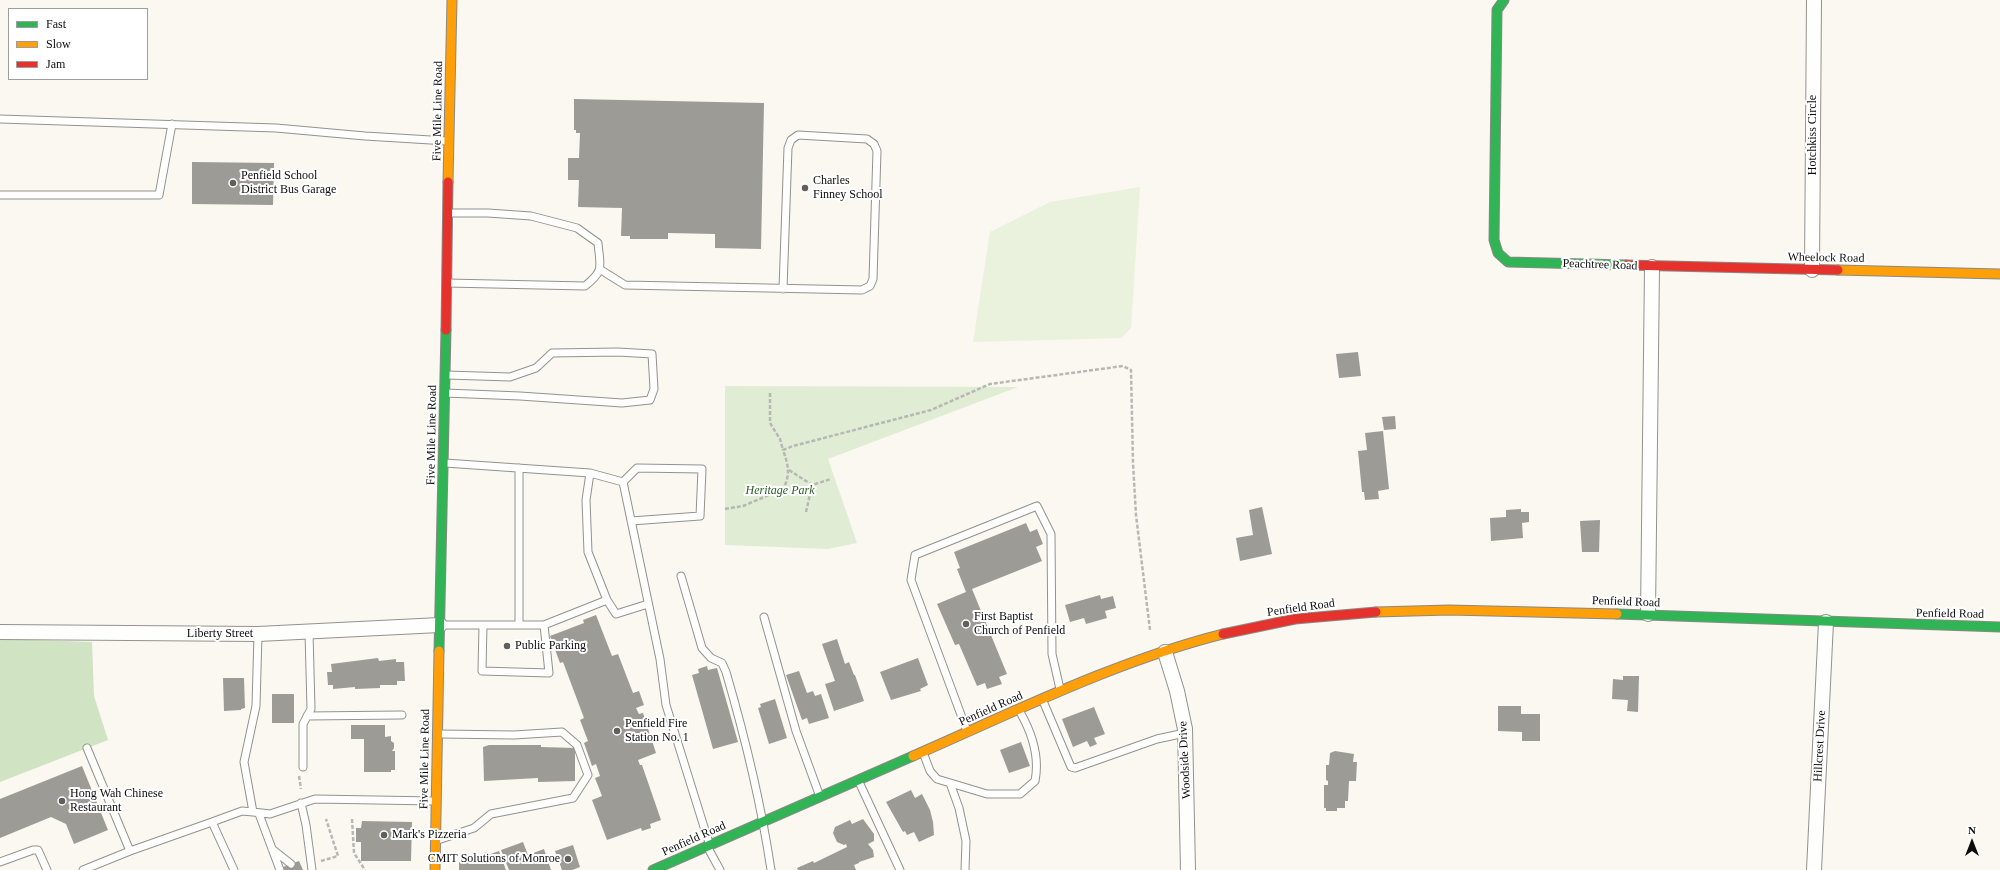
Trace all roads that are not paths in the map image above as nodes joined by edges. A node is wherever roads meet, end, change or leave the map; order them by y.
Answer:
1 (452, 0) edge
2 (1814, 0) edge
3 (1497, 3) edge
4 (0, 119) edge
5 (172, 124) junction
6 (450, 141) junction
7 (0, 195) edge
8 (448, 213) junction
9 (1652, 267) junction
10 (601, 270) junction
11 (1812, 270) junction
12 (2000, 274) edge
13 (447, 283) junction
14 (783, 289) junction
15 (445, 375) junction
16 (445, 393) junction
17 (444, 463) junction
18 (519, 468) junction
19 (590, 473) junction
20 (623, 482) junction
21 (631, 521) junction
22 (681, 576) dead end
23 (608, 600) junction
24 (648, 604) junction
25 (1648, 614) junction
26 (764, 617) dead end
27 (1826, 622) junction
28 (440, 625) junction
29 (483, 625) junction
30 (519, 625) junction
31 (544, 625) junction
32 (2000, 627) edge
33 (0, 632) edge
34 (309, 632) junction
35 (258, 634) junction
36 (1165, 652) junction
37 (1060, 692) junction
38 (1043, 700) junction
39 (1019, 710) junction
40 (402, 715) dead end
41 (307, 716) junction
42 (967, 733) junction
43 (1185, 733) junction
44 (438, 734) junction
45 (87, 748) dead end
46 (923, 752) junction
47 (303, 766) dead end
48 (858, 780) junction
49 (950, 783) junction
50 (820, 797) junction
51 (436, 801) junction
52 (301, 803) junction
53 (256, 813) junction
54 (764, 821) junction
55 (212, 822) junction
56 (436, 840) junction
57 (709, 846) junction
58 (272, 849) junction
59 (130, 851) junction
60 (675, 860) junction
61 (0, 862) edge
62 (291, 864) dead end
63 (47, 870) edge
64 (83, 870) edge
65 (234, 870) edge
66 (280, 870) edge
67 (312, 870) edge
68 (435, 870) edge
69 (653, 870) edge
70 (680, 870) edge
71 (720, 870) edge
72 (771, 870) edge
73 (900, 870) edge
74 (965, 870) edge
75 (1188, 870) edge
76 (1814, 870) edge

1 - 6 main road, Five Mile Line Road
2 - 11 street, Hotchkiss Circle
3 - 9 main road, Peachtree Road
4 - 5 lane
5 - 6 lane
5 - 7 lane
6 - 8 main road, Five Mile Line Road
8 - 10 lane
8 - 13 main road, Five Mile Line Road
9 - 11 main road, Wheelock Road
9 - 25 street, Peachtree Road
10 - 13 lane
10 - 14 lane
11 - 12 main road, Wheelock Road
13 - 15 main road, Five Mile Line Road
14 - 14 lane
15 - 16 main road, Five Mile Line Road
15 - 16 lane
16 - 17 main road, Five Mile Line Road
17 - 18 lane
17 - 28 main road, Five Mile Line Road
18 - 19 lane
18 - 30 lane
19 - 20 lane
19 - 23 lane
20 - 21 lane
20 - 21 lane
21 - 24 lane
22 - 54 lane
23 - 24 lane
23 - 31 lane
24 - 57 lane
25 - 27 main road, Penfield Road
25 - 36 main road, Penfield Road
26 - 50 lane
27 - 32 main road, Penfield Road
27 - 76 street, Hillcrest Drive
28 - 29 lane
28 - 34 street, Liberty Street
28 - 44 main road, Five Mile Line Road
29 - 30 lane
29 - 31 lane
30 - 31 lane
33 - 35 street, Liberty Street
34 - 35 street, Liberty Street
34 - 41 lane
35 - 53 lane
36 - 37 main road, Penfield Road
36 - 43 street, Woodside Drive
37 - 38 main road, Penfield Road
37 - 42 lane
38 - 39 main road, Penfield Road
38 - 43 lane
39 - 42 main road, Penfield Road
39 - 49 lane
40 - 41 lane
41 - 47 lane
42 - 46 main road, Penfield Road
43 - 75 street, Woodside Drive
44 - 51 main road, Five Mile Line Road
44 - 56 lane
45 - 59 lane
46 - 48 main road, Penfield Road
46 - 49 lane
48 - 50 main road, Penfield Road
48 - 73 lane
49 - 74 lane
50 - 54 main road, Penfield Road
51 - 52 lane
51 - 56 main road, Five Mile Line Road
52 - 53 lane
52 - 67 lane
53 - 55 lane
53 - 58 lane
54 - 57 main road, Penfield Road
54 - 72 lane
55 - 59 lane
55 - 65 lane
56 - 68 main road, Five Mile Line Road
57 - 60 main road, Penfield Road
57 - 71 lane
58 - 62 lane
58 - 66 lane
59 - 64 lane
60 - 69 main road, Penfield Road
60 - 70 lane
61 - 63 lane

